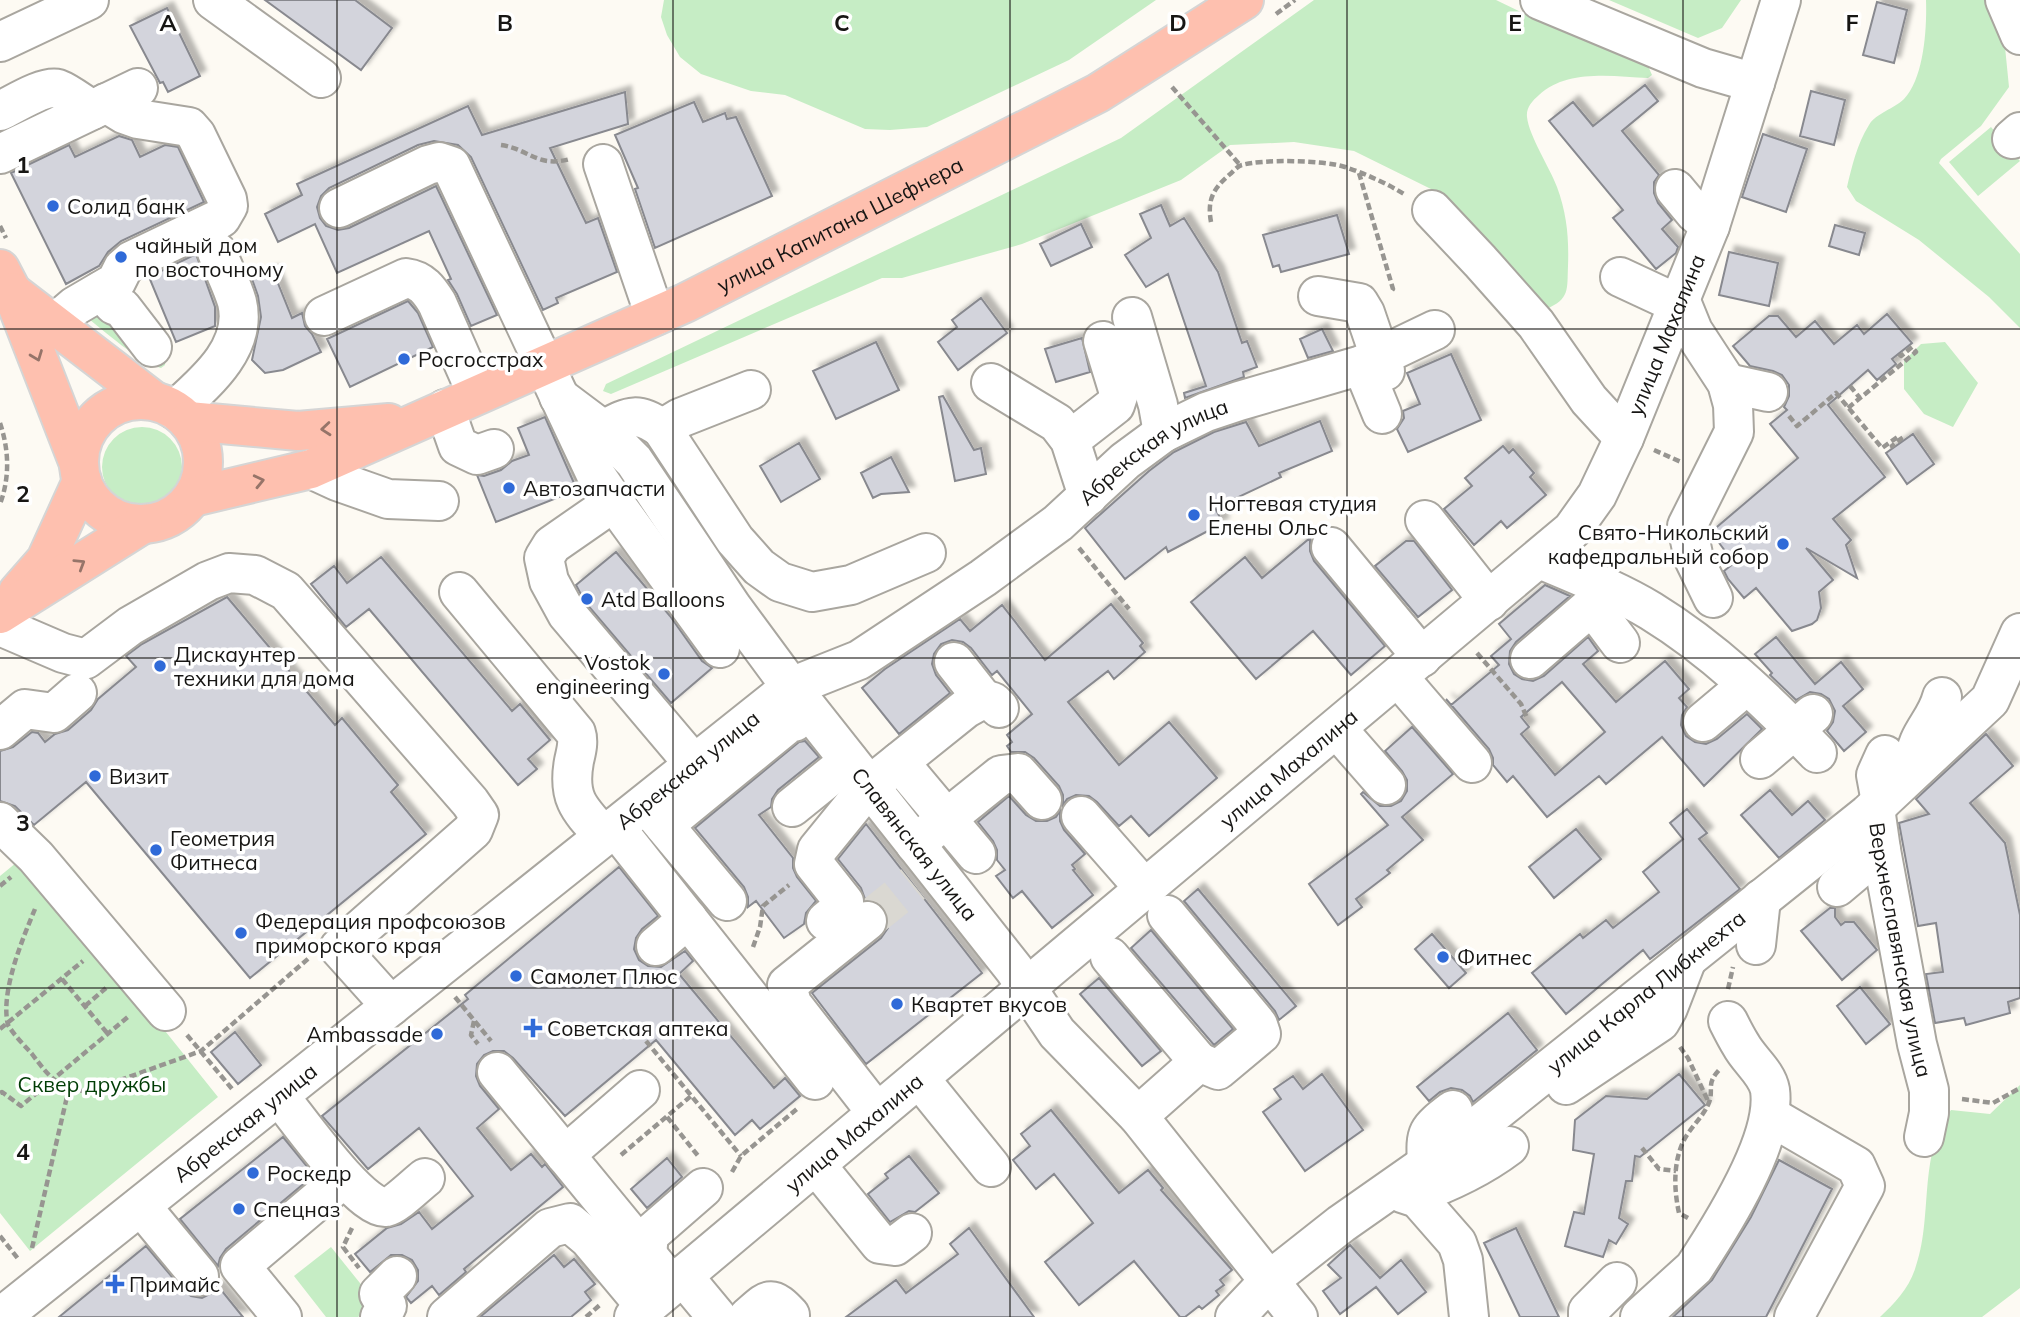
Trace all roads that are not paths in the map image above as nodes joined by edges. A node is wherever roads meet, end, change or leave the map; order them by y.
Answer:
1 (1244, 0) edge
2 (1541, 0) edge
3 (1781, 0) edge
4 (2005, 0) edge
5 (228, 4) edge
6 (67, 5) edge
7 (2020, 36) edge
8 (1, 41) edge
9 (321, 78) dead end
10 (1755, 83) junction
11 (112, 100) junction
12 (0, 111) edge
13 (0, 154) edge
14 (603, 164) road end
15 (1675, 189) dead end
16 (339, 208) dead end
17 (1432, 211) road end
18 (1710, 226) junction
19 (217, 252) dead end
20 (1620, 277) dead end
21 (6, 281) edge
22 (121, 283) junction
23 (1318, 296) dead end
24 (1679, 301) junction
25 (324, 316) dead end
26 (654, 316) junction
27 (1132, 317) dead end
28 (54, 324) junction
29 (1435, 330) dead end
30 (1103, 341) dead end
31 (152, 347) dead end
32 (1379, 353) junction
33 (552, 381) junction
34 (991, 383) dead end
35 (1727, 383) junction
36 (751, 390) dead end
37 (1777, 403) road end
38 (447, 408) junction
39 (172, 411) junction
40 (1382, 414) dead end
41 (662, 429) junction
42 (603, 430) junction
43 (1163, 433) junction
44 (1624, 438) junction
45 (1070, 440) junction
46 (494, 449) dead end
47 (312, 469) junction
48 (80, 473) junction
49 (1088, 496) junction
50 (193, 497) junction
51 (439, 501) dead end
52 (614, 502) junction
53 (1425, 520) dead end
54 (143, 524) junction
55 (1331, 547) dead end
56 (926, 553) dead end
57 (1540, 559) junction
58 (459, 593) dead end
59 (1601, 598) junction
60 (1713, 598) dead end
61 (1489, 601) junction
62 (0, 617) edge
63 (2020, 633) edge
64 (1620, 643) dead end
65 (763, 647) junction
66 (720, 648) dead end
67 (1530, 659) dead end
68 (859, 660) junction
69 (954, 662) dead end
70 (1410, 667) junction
71 (1747, 685) junction
72 (791, 687) junction
73 (77, 693) dead end
74 (1941, 697) dead end
75 (1703, 722) dead end
76 (1337, 729) junction
77 (0, 730) edge
78 (1760, 759) dead end
79 (899, 762) junction
80 (1900, 763) junction
81 (694, 764) junction
82 (1472, 764) dead end
83 (852, 772) junction
84 (1386, 785) dead end
85 (1042, 800) dead end
86 (1878, 805) junction
87 (792, 807) dead end
88 (655, 814) junction
89 (1081, 816) dead end
90 (946, 818) junction
91 (0, 822) edge
92 (610, 832) junction
93 (1881, 850) junction
94 (976, 854) dead end
95 (920, 865) junction
96 (1837, 887) dead end
97 (1761, 899) junction
98 (727, 901) dead end
99 (1156, 902) junction
100 (688, 919) junction
101 (867, 920) tunnel mouth
102 (826, 921) dead end
103 (1756, 945) dead end
104 (656, 946) dead end
105 (1110, 957) dead end
106 (1686, 959) junction
107 (1027, 988) junction
108 (391, 1006) junction
109 (166, 1011) dead end
110 (1735, 1033) road end
111 (1199, 1062) junction
112 (498, 1072) dead end
113 (919, 1078) junction
114 (815, 1080) road end
115 (1566, 1085) dead end
116 (640, 1090) dead end
117 (278, 1096) junction
118 (1453, 1110) dead end
119 (877, 1113) junction
120 (1138, 1116) junction
121 (1770, 1116) junction
122 (1924, 1137) dead end
123 (1509, 1146) dead end
124 (565, 1155) junction
125 (816, 1165) junction
126 (991, 1167) dead end
127 (425, 1178) dead end
128 (717, 1181) road end
129 (349, 1183) junction
130 (1411, 1186) junction
131 (617, 1197) dead end
132 (141, 1206) junction
133 (912, 1233) dead end
134 (1363, 1234) dead end
135 (648, 1244) junction
136 (224, 1271) junction
137 (1270, 1280) junction
138 (1617, 1282) dead end
139 (654, 1302) edge
140 (790, 1315) edge
141 (1, 1317) edge
142 (282, 1317) edge
143 (447, 1317) edge
144 (717, 1317) edge
145 (748, 1317) edge
146 (1235, 1317) edge
147 (1298, 1317) edge
148 (1469, 1317) edge
149 (1588, 1317) edge
150 (1640, 1317) edge
151 (1794, 1317) edge

1 - 26 main road, улица Капитана Шефнера
2 - 10 street
3 - 10 street, улица Махалина
4 - 7 street
5 - 9 street
6 - 8 street
10 - 18 street, улица Махалина
11 - 12 street
11 - 13 street
11 - 22 street
14 - 26 street
15 - 18 street
16 - 33 street
17 - 44 street
18 - 24 street, улица Махалина
19 - 39 street
20 - 24 street
21 - 28 main road
21 -> 48 main road
22 - 28 street
22 - 31 street
23 - 32 street
24 - 35 street
24 - 44 street, улица Махалина
25 - 38 street
26 - 33 main road, улица Капитана Шефнера
27 - 43 street
28 - 39 main road
29 - 32 street, Абрекская улица
30 - 45 street
32 - 40 street
32 - 43 street, Абрекская улица
33 - 38 main road, улица Капитана Шефнера
33 - 42 street, Славянская улица
33 - 52 street
34 - 45 street
35 - 37 street
35 - 60 street
36 - 41 street
38 -> 39 main road, улица Капитана Шефнера
38 - 46 street
38 - 47 main road, улица Капитана Шефнера
39 - 48 main road
39 - 50 main road
41 - 42 street
41 - 56 street
42 - 65 street, Славянская улица
43 - 49 street, Абрекская улица
44 - 57 street, улица Махалина
45 - 49 street
50 -> 47 main road, улица Капитана Шефнера
47 - 51 street
48 - 54 main road
48 - 62 main road
49 - 68 street, Абрекская улица
50 - 54 main road
52 - 66 street
52 - 81 street
53 - 61 street
62 -> 54 main road
55 - 70 street
57 - 59 street
57 - 61 street, улица Махалина
58 - 92 street
59 - 64 street
59 - 67 street
59 - 71 street
61 - 70 street, улица Махалина
62 - 108 street
63 - 80 street, улица Карла Либкнехта
65 - 68 street
65 - 72 street, Славянская улица
68 - 72 street, Абрекская улица
69 - 79 street
70 - 76 street, улица Махалина
70 - 82 street
71 - 75 street
71 - 78 street
72 - 81 street, Абрекская улица
72 - 83 street, Славянская улица
73 - 77 street
74 - 80 street
76 - 84 street
76 - 99 street, улица Махалина
79 - 83 street
79 - 90 street
80 - 86 street, улица Карла Либкнехта
81 - 88 street, Абрекская улица
83 - 87 street
83 - 88 street
83 - 95 street, Славянская улица
83 - 102 street
85 - 90 street
86 - 93 street, Верхнеславянская улица
86 - 97 street, улица Карла Либкнехта
88 - 92 street, Абрекская улица
88 - 98 street
89 - 99 street
90 - 94 street
90 - 95 street
91 - 109 street
92 - 100 street
92 - 108 street, Абрекская улица
93 - 96 street
93 - 122 street, Верхнеславянская улица
95 - 107 street, Славянская улица
97 - 103 street
97 - 106 street, улица Карла Либкнехта
99 - 107 street, улица Махалина
99 - 111 street
100 - 104 street
100 - 114 street
101 - 119 street
105 - 111 street
106 - 115 street
106 - 130 street, улица Карла Либкнехта
107 - 113 street, улица Махалина
107 - 120 street, Славянская улица
108 - 117 street, Абрекская улица
110 - 121 street
111 - 120 street
112 - 124 street
113 - 119 street, улица Махалина
113 - 126 street
116 - 124 street
117 - 129 street
117 - 132 street, Абрекская улица
118 - 130 street
119 - 125 street, улица Махалина
120 - 137 street, Славянская улица
121 - 150 street
121 - 151 street
123 - 130 street
124 - 135 street
125 - 133 street
125 - 139 street, улица Махалина
127 - 129 street
128 - 135 street
129 - 136 street
130 - 134 street
130 - 137 street, улица Карла Либкнехта
130 - 148 street
131 - 135 street
132 - 136 street
132 - 141 street, Абрекская улица
135 - 139 street
136 - 142 street
137 - 146 street, улица Карла Либкнехта
137 - 147 street, Славянская улица
138 - 149 street
139 - 143 street
139 - 144 street
140 - 145 street

